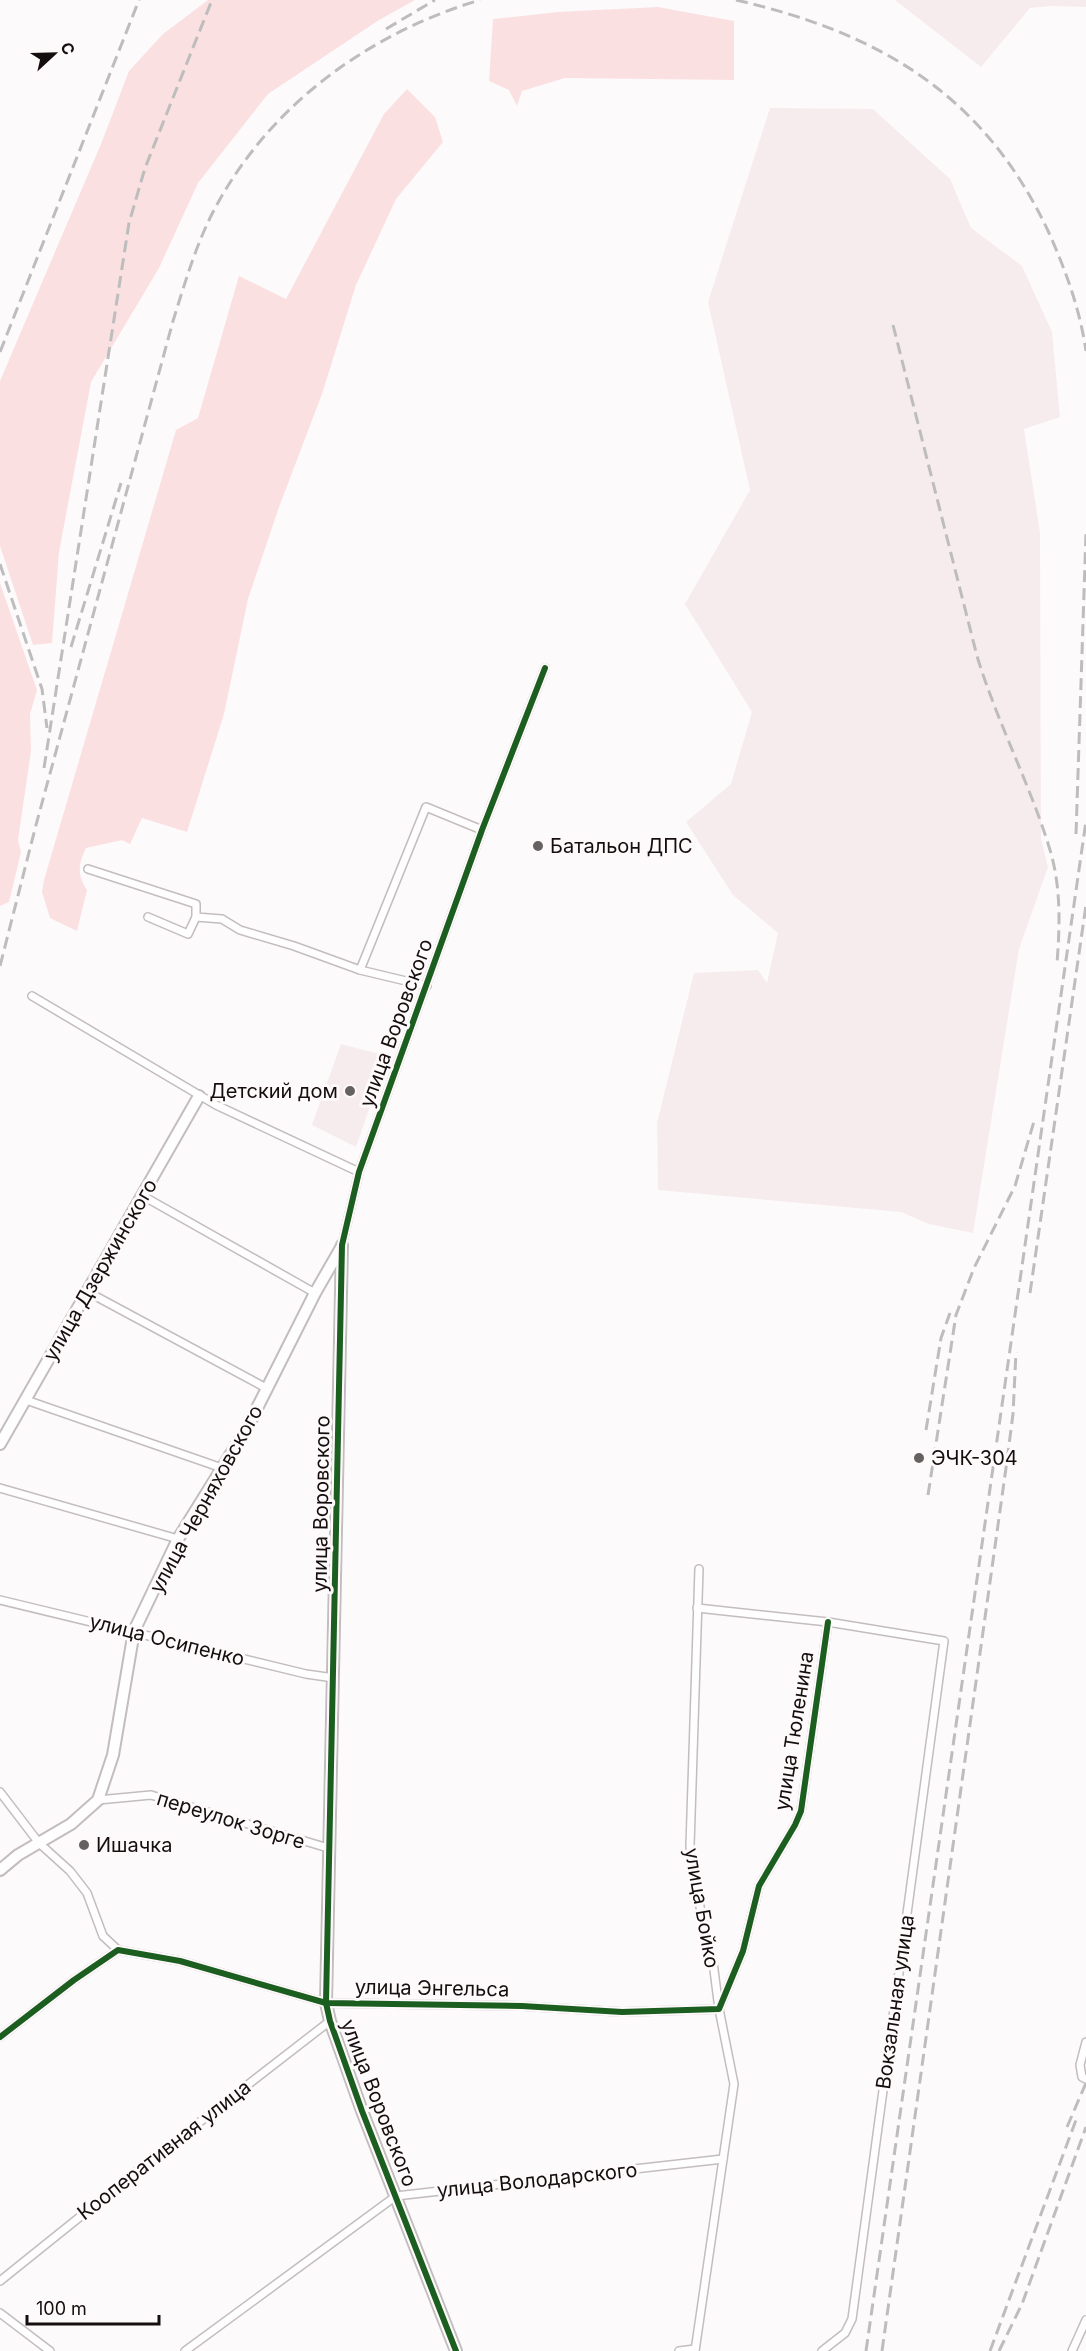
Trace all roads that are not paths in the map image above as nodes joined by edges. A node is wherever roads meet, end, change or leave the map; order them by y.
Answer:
1 (545, 668) dead end
2 (482, 830) junction
3 (88, 869) dead end
4 (148, 917) dead end
5 (196, 917) junction
6 (360, 970) junction
7 (427, 986) junction
8 (32, 996) dead end
9 (199, 1096) junction
10 (359, 1172) junction
11 (143, 1196) junction
12 (342, 1245) junction
13 (86, 1291) junction
14 (315, 1293) junction
15 (268, 1389) junction
16 (26, 1400) junction
17 (0, 1444) edge
18 (222, 1468) junction
19 (0, 1488) edge
20 (178, 1539) junction
21 (699, 1569) dead end
22 (0, 1600) edge
23 (697, 1608) junction
24 (828, 1622) junction
25 (134, 1631) junction
26 (334, 1678) junction
27 (0, 1792) edge
28 (98, 1800) junction
29 (39, 1843) junction
30 (328, 1848) junction
31 (0, 1870) edge
32 (118, 1950) junction
33 (326, 2003) junction
34 (719, 2009) junction
35 (330, 2021) junction
36 (0, 2037) edge
37 (1086, 2042) edge
38 (1086, 2079) edge
39 (723, 2159) junction
40 (396, 2196) junction
41 (0, 2281) edge
42 (0, 2313) edge
43 (1086, 2320) edge
44 (695, 2350) edge
45 (50, 2351) edge
46 (185, 2351) edge
47 (456, 2351) edge
48 (679, 2351) edge
49 (822, 2351) edge
50 (1072, 2351) edge

1 - 2 street, улица Воровского
2 - 6 street
2 - 7 street, улица Воровского
3 - 5 street
4 - 5 street
5 - 6 street
6 - 7 street
7 - 10 street, улица Воровского
8 - 9 street
9 - 10 street
9 - 11 street, улица Дзержинского
10 - 12 street, улица Воровского
11 - 13 street, улица Дзержинского
11 - 14 street
12 - 14 street, улица Черняховского
12 - 26 street, улица Воровского
13 - 15 street
13 - 16 street, улица Дзержинского
14 - 15 street, улица Черняховского
15 - 18 street, улица Черняховского
16 - 17 street, улица Дзержинского
16 - 18 street
18 - 20 street, улица Черняховского
19 - 20 street
20 - 25 street, улица Черняховского
21 - 23 street, улица Бойко
22 - 25 street, улица Осипенко
23 - 24 street
23 - 34 street, улица Бойко
24 - 34 street, улица Тюленина
24 - 49 street, Вокзальная улица
25 - 26 street, улица Осипенко
25 - 28 street, улица Черняховского
26 - 30 street, улица Воровского
27 - 29 street
28 - 29 street, улица Черняховского
28 - 30 street, переулок Зорге
29 - 31 street, улица Черняховского
29 - 32 street
30 - 33 street, улица Воровского
32 - 33 street, улица Энгельса
32 - 36 street
33 - 34 street, улица Энгельса
33 - 35 street, улица Воровского
34 - 39 street, улица Бойко
35 - 40 street, улица Воровского
35 - 41 street, Кооперативная улица
37 - 38 street
39 - 40 street, улица Володарского
39 - 44 street, улица Бойко
40 - 46 street, улица Володарского
40 - 47 street, улица Воровского
42 - 45 street
43 - 50 street
44 - 48 street

